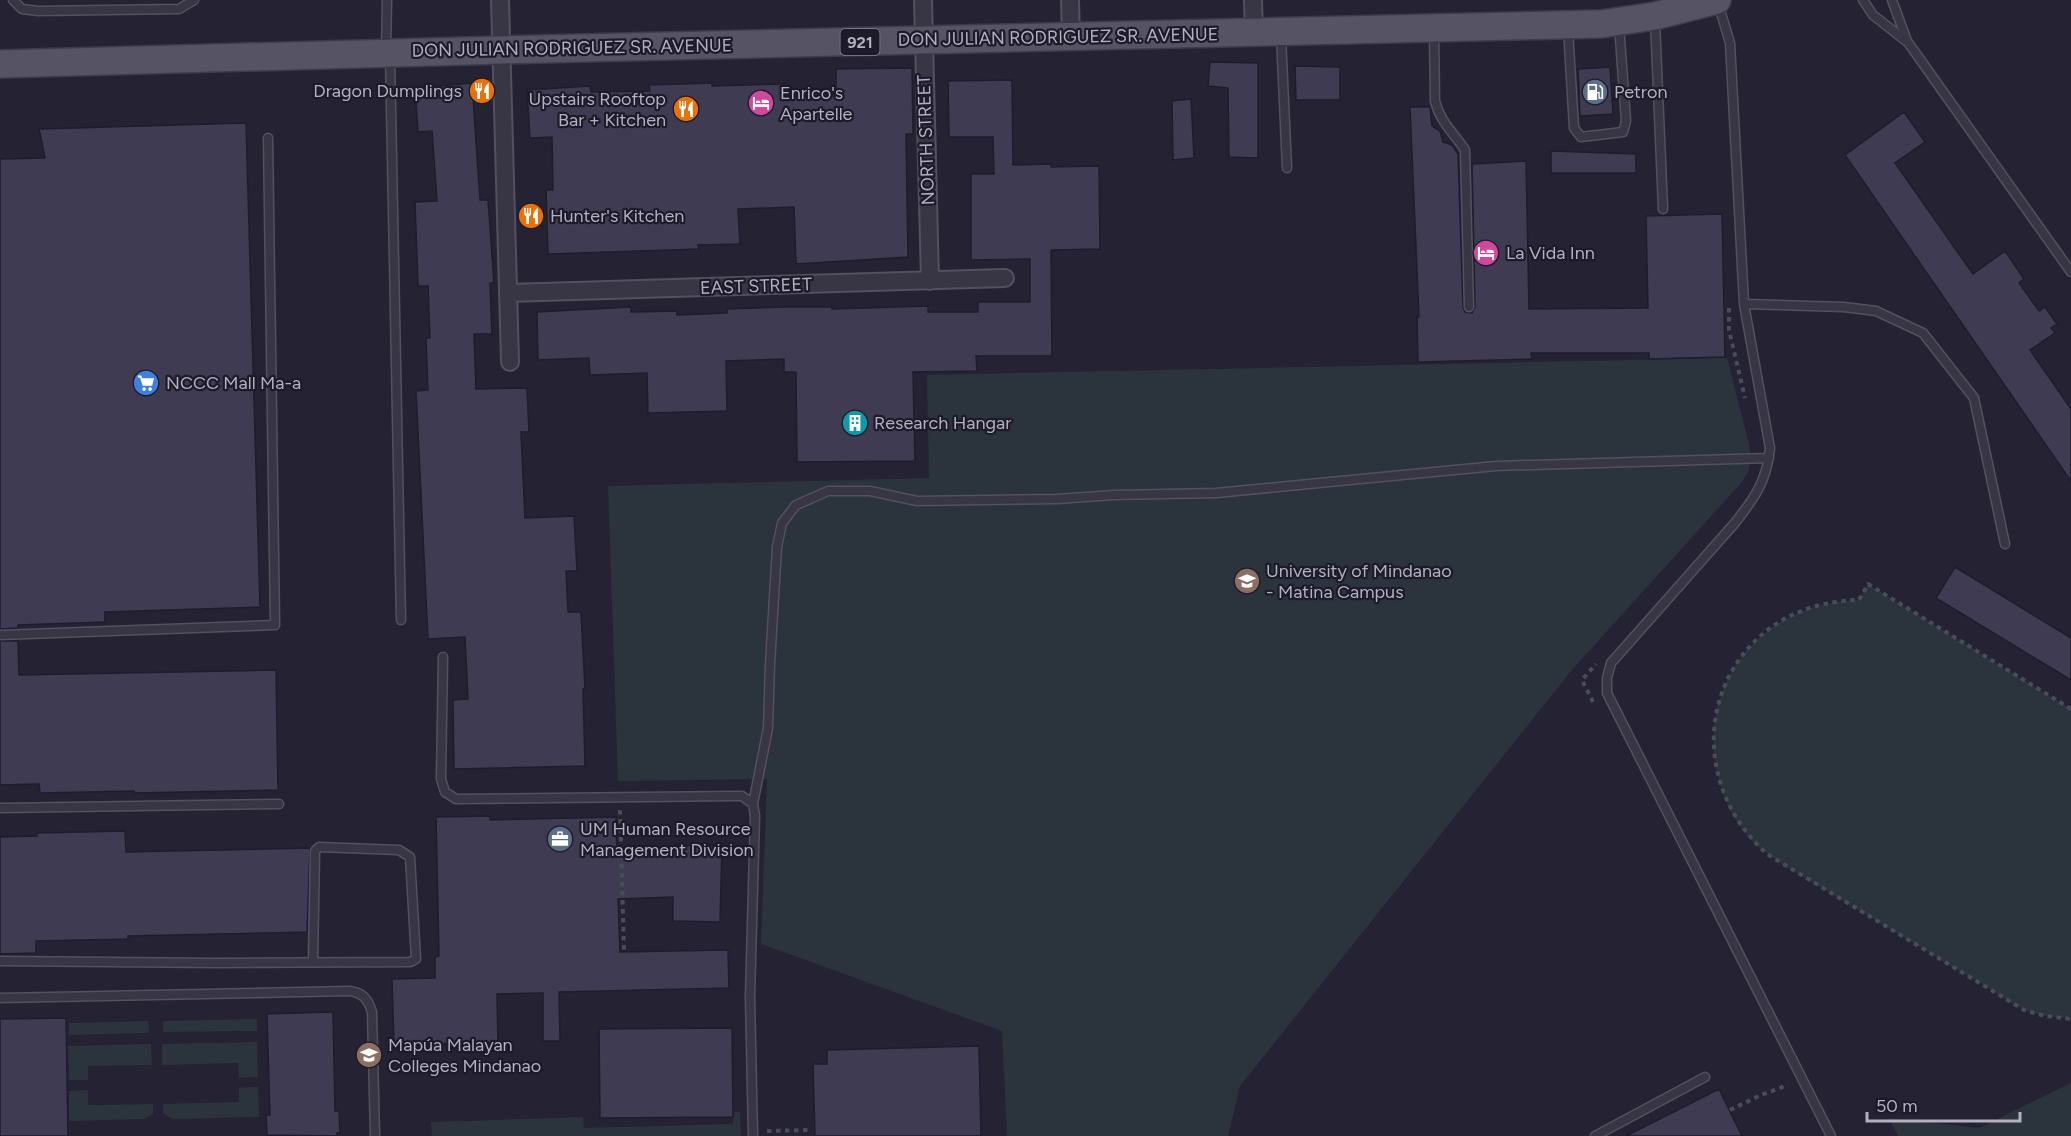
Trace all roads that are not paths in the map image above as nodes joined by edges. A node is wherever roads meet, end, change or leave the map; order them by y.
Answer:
1 (13, 0) edge
2 (194, 0) edge
3 (387, 0) edge
4 (500, 0) edge
5 (923, 0) edge
6 (1070, 0) edge
7 (1253, 0) edge
8 (1717, 0) edge
9 (1863, 0) edge
10 (1892, 0) edge
11 (1655, 16) junction
12 (1618, 22) junction
13 (1568, 25) junction
14 (1434, 28) junction
15 (1254, 33) junction
16 (1280, 33) junction
17 (1071, 37) junction
18 (924, 40) junction
19 (1907, 41) junction
20 (501, 50) junction
21 (388, 53) junction
22 (0, 64) edge
23 (268, 138) dead end
24 (1287, 168) dead end
25 (1662, 208) dead end
26 (2071, 272) edge
27 (1005, 278) dead end
28 (930, 281) junction
29 (508, 293) junction
30 (1744, 304) junction
31 (1469, 307) dead end
32 (510, 362) dead end
33 (1769, 458) junction
34 (2005, 544) dead end
35 (400, 620) dead end
36 (0, 634) edge
37 (443, 657) dead end
38 (279, 804) dead end
39 (753, 804) junction
40 (0, 808) edge
41 (0, 961) edge
42 (313, 962) junction
43 (0, 998) edge
44 (1705, 1077) dead end
45 (753, 1134) edge
46 (375, 1136) edge
47 (1595, 1136) edge
48 (1831, 1136) edge

1 - 2 lane
3 - 21 lane
4 - 20 street
5 - 18 street, NORTH STREET
6 - 17 street
7 - 15 street
8 - 11 main road, DON JULIAN RODRIGUEZ SR. AVENUE / 921
8 - 30 lane
9 - 19 lane
10 - 19 lane
11 - 12 main road, DON JULIAN RODRIGUEZ SR. AVENUE / 921
11 - 25 lane
12 - 13 main road, DON JULIAN RODRIGUEZ SR. AVENUE / 921
12 - 13 lane
13 - 14 main road, DON JULIAN RODRIGUEZ SR. AVENUE / 921
14 - 16 main road, DON JULIAN RODRIGUEZ SR. AVENUE / 921
14 - 31 lane
15 - 16 main road, DON JULIAN RODRIGUEZ SR. AVENUE / 921
15 - 17 main road, DON JULIAN RODRIGUEZ SR. AVENUE / 921
16 - 24 lane
17 - 18 main road, DON JULIAN RODRIGUEZ SR. AVENUE / 921
18 - 20 main road, DON JULIAN RODRIGUEZ SR. AVENUE / 921
18 - 28 street, NORTH STREET
19 - 26 lane
20 - 21 main road, DON JULIAN RODRIGUEZ SR. AVENUE / 921
20 - 29 street
21 - 22 main road, DON JULIAN RODRIGUEZ SR. AVENUE / 921
21 - 35 lane
23 - 36 lane
27 - 28 street, EAST STREET
28 - 29 street, EAST STREET
29 - 32 street
30 - 33 lane
30 - 34 lane
33 - 39 lane
33 - 48 lane
37 - 39 lane
38 - 40 lane
39 - 45 lane
41 - 42 lane
42 - 42 lane
43 - 46 lane
44 - 47 lane

